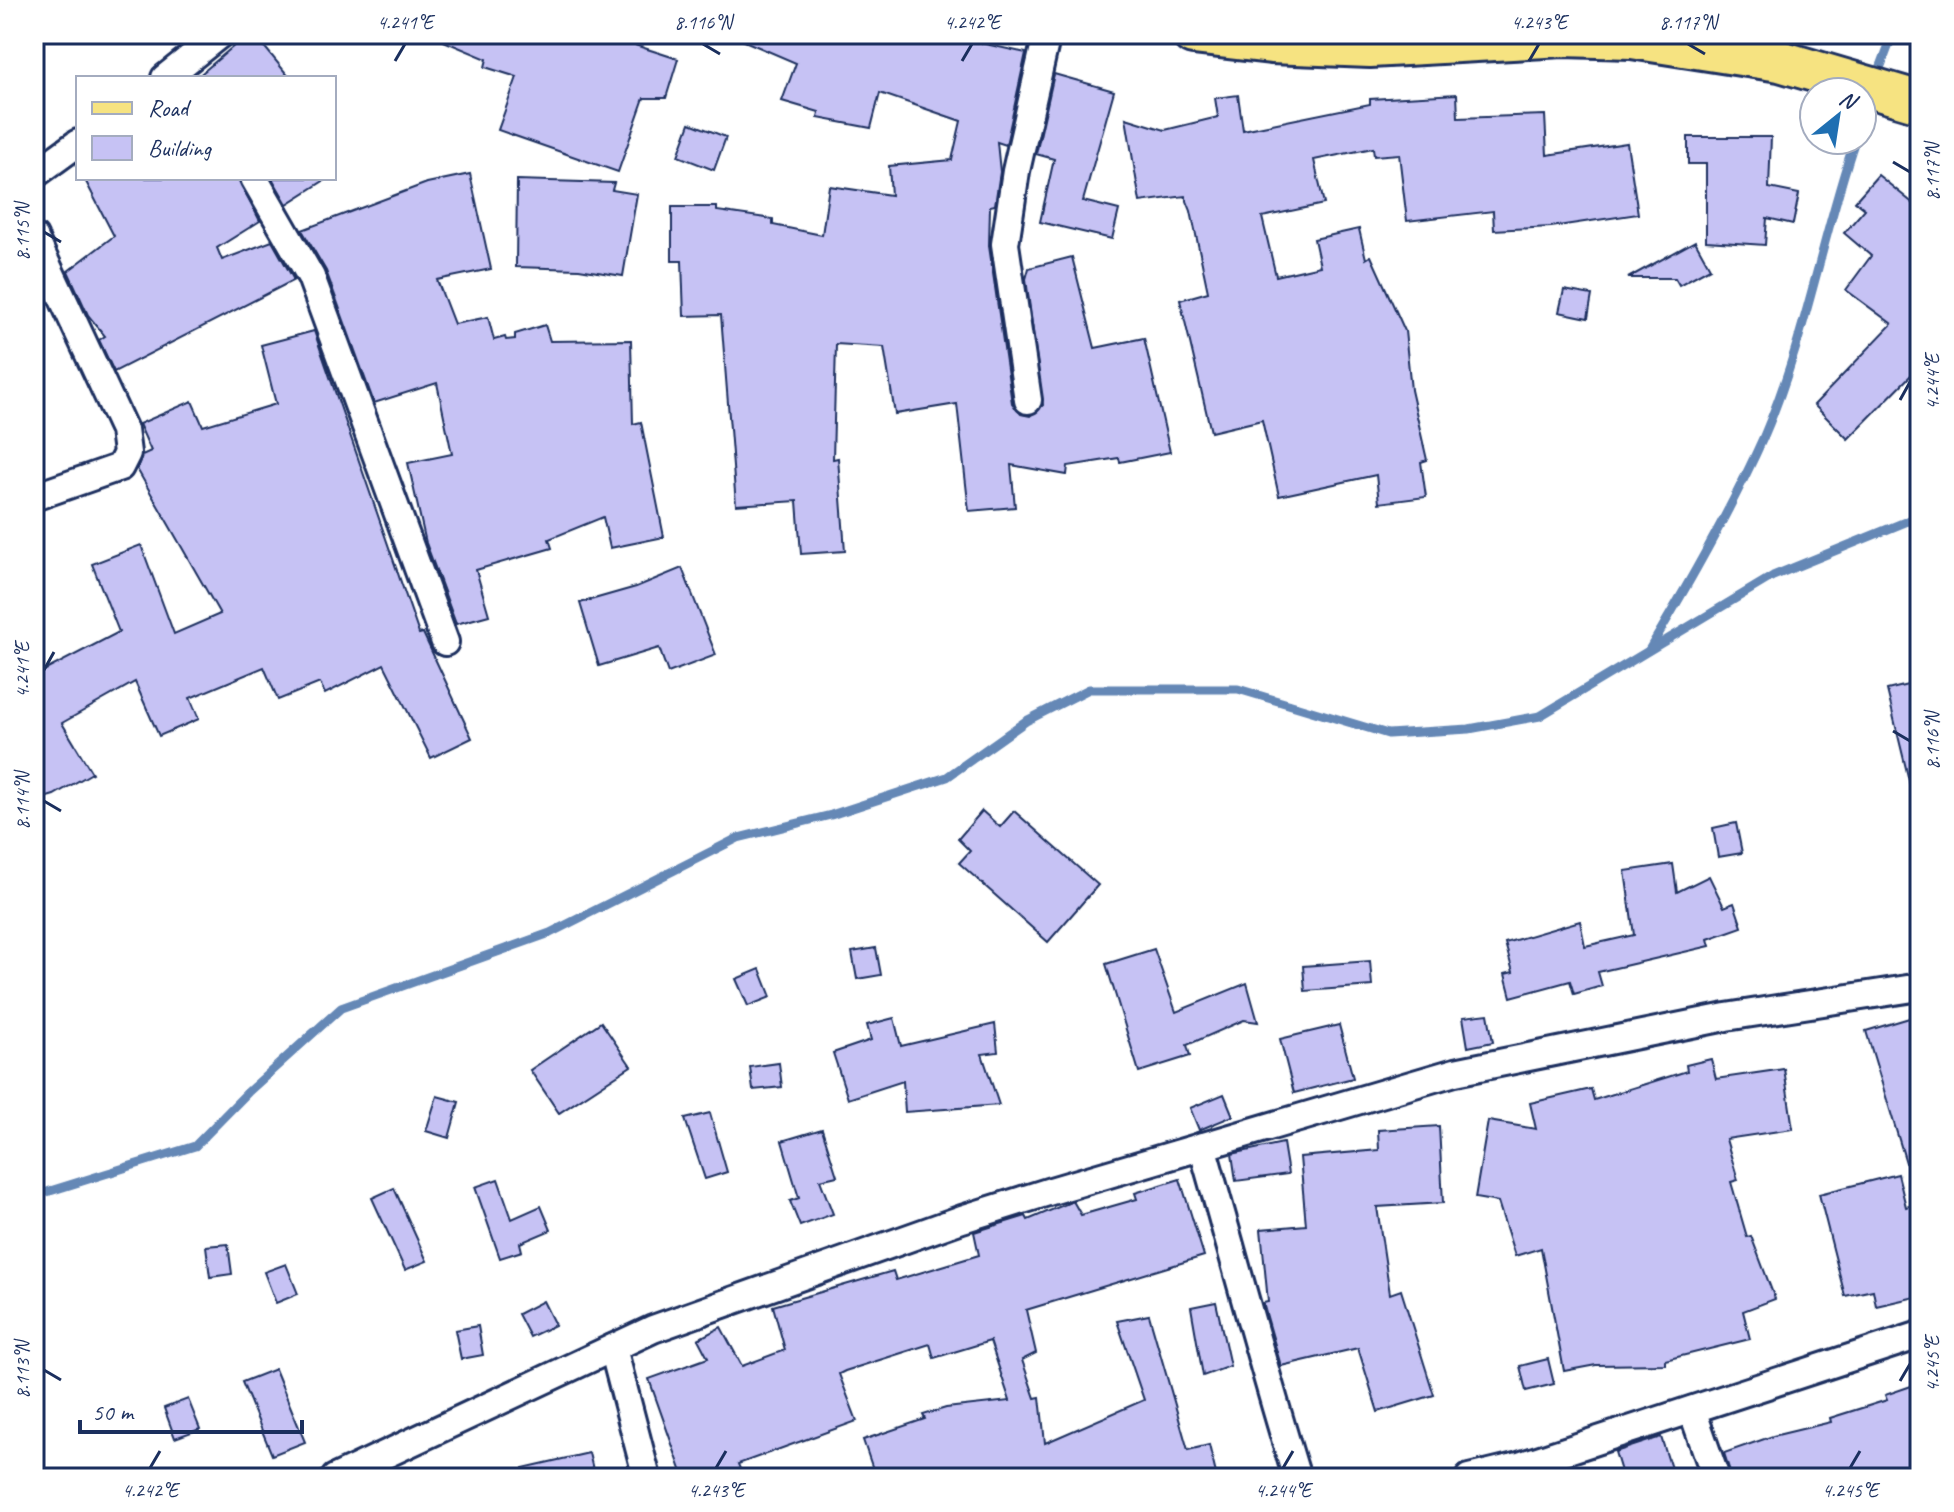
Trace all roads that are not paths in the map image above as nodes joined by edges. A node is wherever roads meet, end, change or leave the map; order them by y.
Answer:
1 (220, 34) edge
2 (1047, 34) edge
3 (1193, 34) edge
4 (1631, 36) edge
5 (193, 70) edge
6 (172, 76) edge
7 (1915, 101) edge
8 (76, 144) edge
9 (34, 175) edge
10 (255, 180) edge
11 (34, 237) edge
12 (1028, 400) dead end
13 (34, 497) edge
14 (445, 642) dead end
15 (1920, 987) edge
16 (1202, 1146) junction
17 (1920, 1335) edge
18 (613, 1348) junction
19 (1692, 1410) junction
20 (1522, 1472) edge
21 (335, 1478) edge
22 (647, 1478) edge
23 (1297, 1478) edge
24 (1469, 1478) edge
25 (1716, 1478) edge

1 - 5 street
2 - 12 street
3 - 4 main road
4 - 7 main road
5 - 6 street
8 - 9 street
10 - 14 street
11 - 13 street
15 - 16 street
16 - 18 street
16 - 23 street
17 - 19 street
18 - 21 street
18 - 22 street
19 - 20 street
19 - 25 street
20 - 24 street

